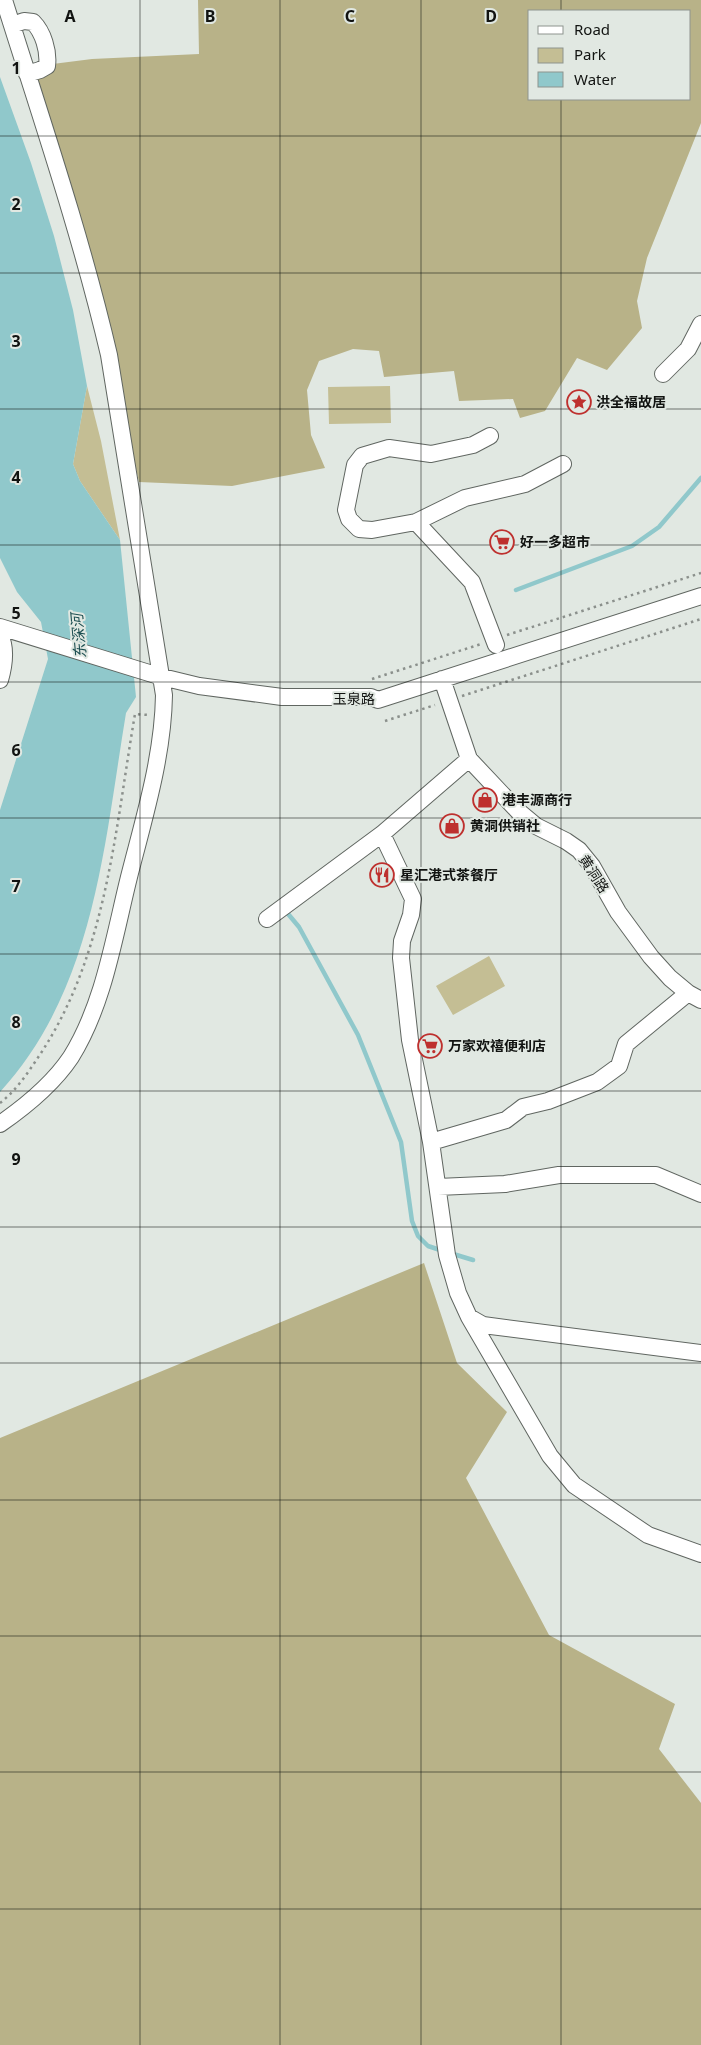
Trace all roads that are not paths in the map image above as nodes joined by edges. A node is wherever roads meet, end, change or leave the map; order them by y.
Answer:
1 (4, 0) edge
2 (12, 26) junction
3 (27, 74) junction
4 (701, 324) edge
5 (663, 374) dead end
6 (490, 436) dead end
7 (563, 464) dead end
8 (416, 522) junction
9 (701, 596) edge
10 (0, 627) edge
11 (0, 635) edge
12 (495, 641) road end
13 (162, 677) junction
14 (442, 679) junction
15 (0, 680) edge
16 (469, 759) junction
17 (382, 834) junction
18 (267, 919) dead end
19 (695, 996) edge
20 (0, 1124) edge
21 (431, 1142) junction
22 (438, 1187) junction
23 (701, 1194) edge
24 (469, 1317) junction
25 (701, 1353) edge
26 (701, 1554) edge

1 - 2 street
2 - 3 street
2 - 3 street
3 - 13 street
4 - 5 street
6 - 8 street
7 - 8 street
8 - 12 street
9 - 14 street, 玉泉路
10 - 13 street, 玉泉路
11 - 15 street
13 - 14 street, 玉泉路
13 - 20 street
14 - 16 street, 黄洞路
16 - 17 street
16 - 19 street, 黄洞路
17 - 18 street
17 - 21 street
19 - 21 street
21 - 22 street
22 - 23 street
22 - 24 street
24 - 25 street
24 - 26 street

